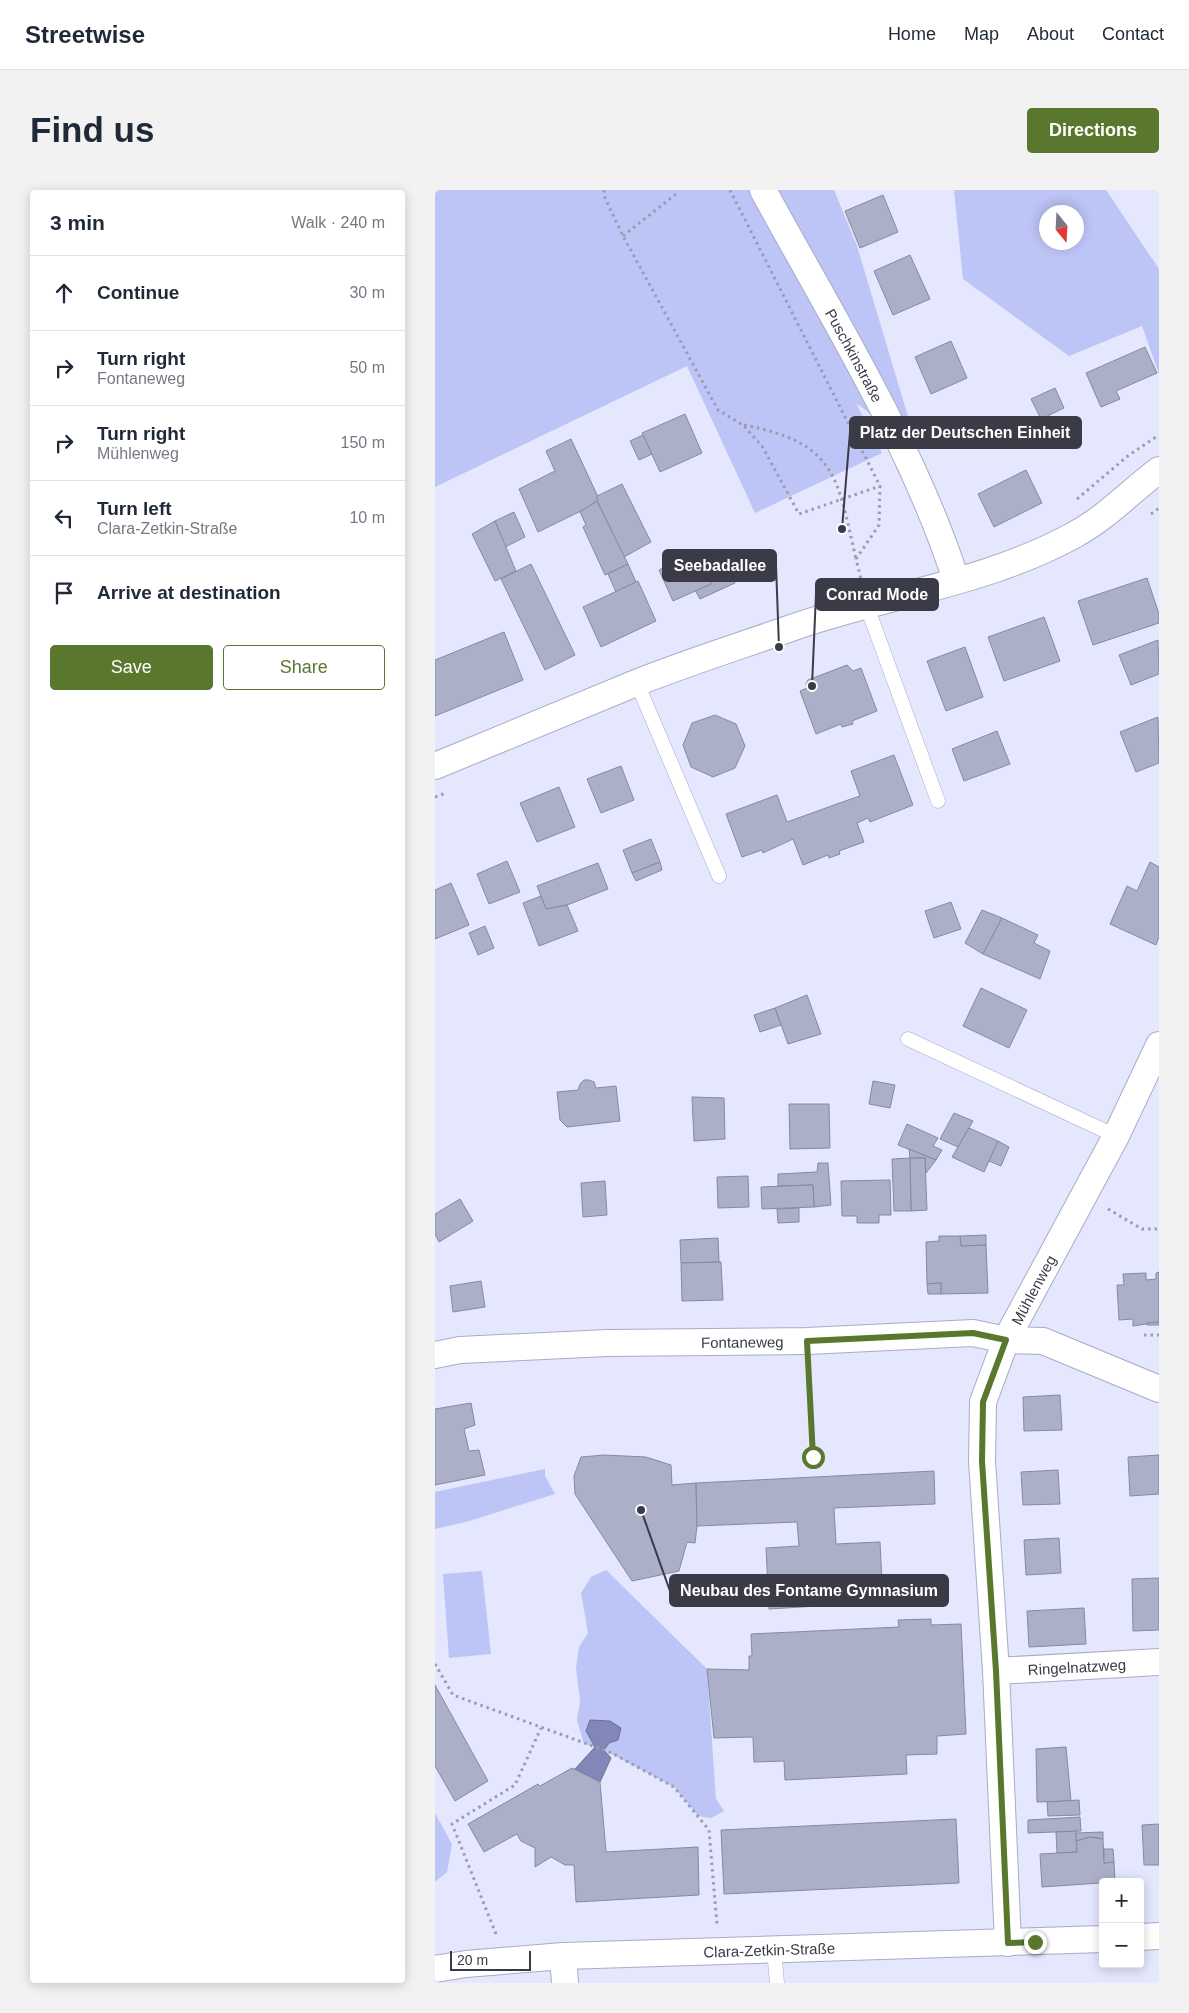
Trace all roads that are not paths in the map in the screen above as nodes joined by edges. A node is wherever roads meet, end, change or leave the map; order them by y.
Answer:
1 (763, 190) edge
2 (1156, 479) edge
3 (956, 580) junction
4 (866, 604) junction
5 (637, 683) junction
6 (435, 766) edge
7 (939, 801) dead end
8 (719, 876) dead end
9 (908, 1039) dead end
10 (1159, 1045) edge
11 (1116, 1136) junction
12 (1006, 1340) junction
13 (435, 1355) edge
14 (1159, 1389) edge
15 (1159, 1662) edge
16 (996, 1671) junction
17 (1159, 1936) edge
18 (1144, 1937) edge
19 (1099, 1939) edge
20 (1008, 1943) junction
21 (774, 1950) junction
22 (563, 1956) junction
23 (435, 1969) edge
24 (565, 1983) edge
25 (777, 1983) edge

1 - 3 street, Puschkinstraße
2 - 3 street
3 - 4 street
4 - 5 street
4 - 7 lane
5 - 6 street
5 - 8 lane
9 - 11 lane
10 - 11 street, Mühlenweg
11 - 12 street, Mühlenweg
12 - 13 street, Fontaneweg
12 - 14 street, Fontaneweg
12 - 16 street, Mühlenweg
15 - 16 street, Ringelnatzweg
16 - 20 street, Mühlenweg
17 - 18 street
19 - 20 street, Clara-Zetkin-Straße
20 - 21 street, Clara-Zetkin-Straße
21 - 22 street, Clara-Zetkin-Straße
21 - 25 lane
22 - 23 street, Clara-Zetkin-Straße
22 - 24 street

